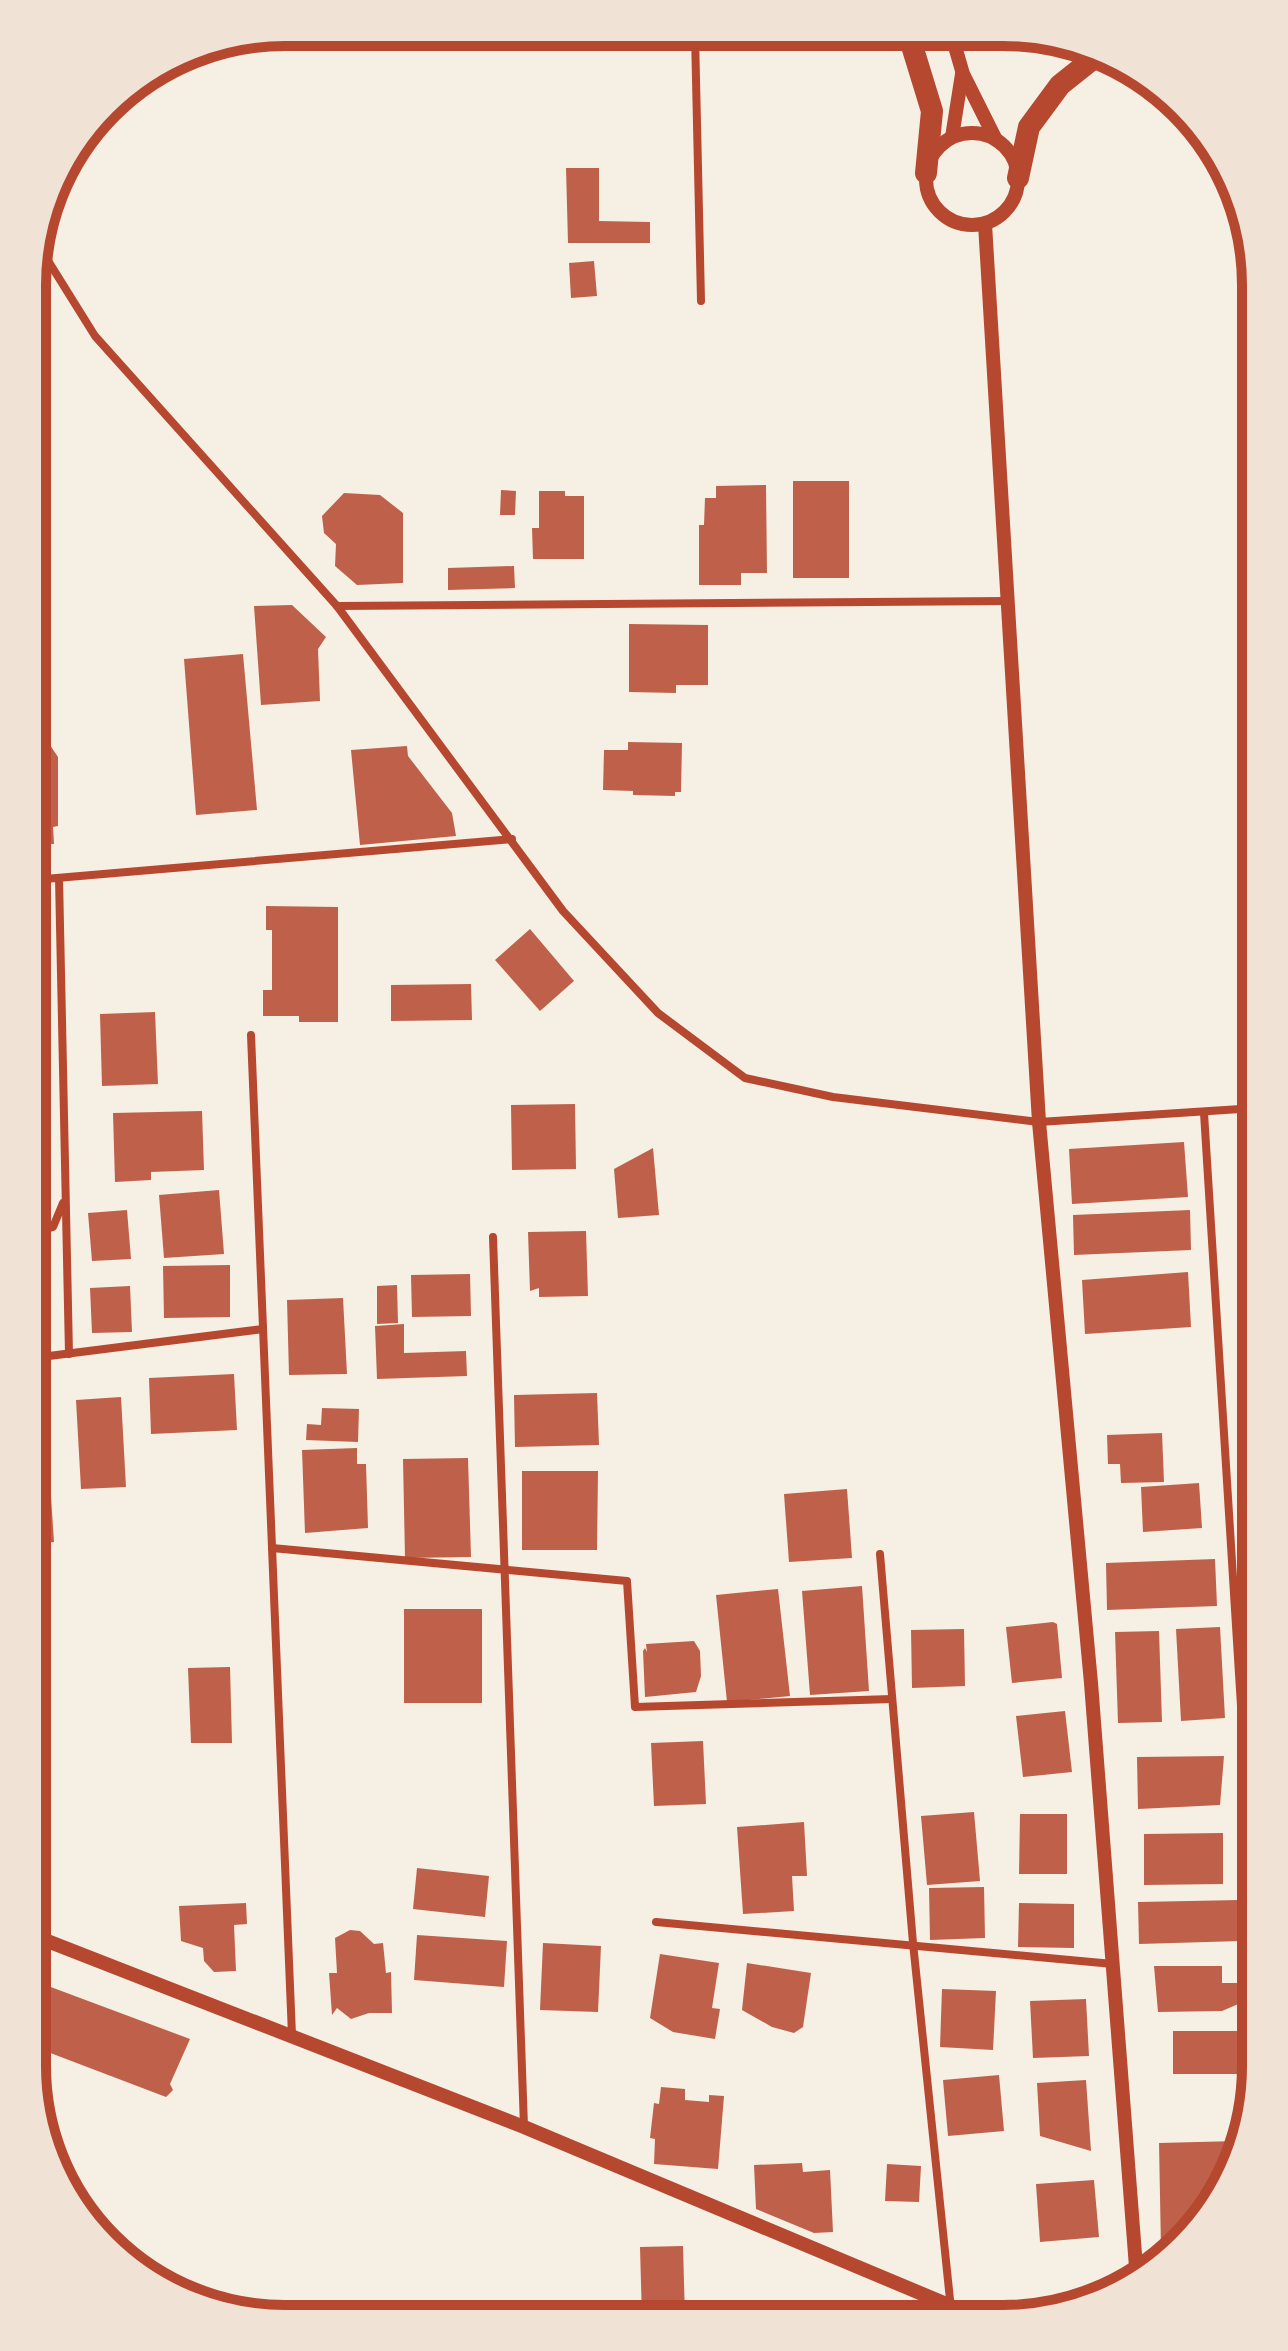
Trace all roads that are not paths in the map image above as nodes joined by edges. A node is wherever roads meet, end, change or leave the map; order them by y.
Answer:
1 (695, 46) edge
2 (912, 46) edge
3 (955, 46) edge
4 (1088, 62) edge
5 (963, 74) junction
6 (952, 137) junction
7 (996, 140) junction
8 (926, 173) junction
9 (1018, 178) junction
10 (985, 224) junction
11 (48, 260) edge
12 (701, 301) dead end
13 (1010, 601) junction
14 (337, 606) junction
15 (512, 839) junction
16 (59, 878) junction
17 (46, 879) edge
18 (251, 1035) dead end
19 (1242, 1109) edge
20 (1204, 1113) junction
21 (1039, 1122) junction
22 (66, 1190) junction
23 (46, 1228) edge
24 (493, 1237) dead end
25 (263, 1329) junction
26 (69, 1354) junction
27 (46, 1357) edge
28 (272, 1548) junction
29 (880, 1554) dead end
30 (504, 1570) junction
31 (892, 1699) junction
32 (1241, 1709) edge
33 (656, 1922) dead end
34 (46, 1940) edge
35 (913, 1943) junction
36 (1113, 1964) junction
37 (292, 2035) junction
38 (524, 2127) junction
39 (1136, 2265) edge
40 (934, 2305) edge
41 (951, 2305) edge

1 - 12 street
2 - 8 highway
3 - 5 street
4 - 9 highway
5 - 6 street
5 - 7 street
6 - 7 street
6 - 8 street
7 - 9 street
8 - 10 street
9 - 10 street
10 - 13 street
11 - 14 street
13 - 14 street
13 - 21 street
14 - 15 street
15 - 16 street
15 - 21 street
16 - 17 street
16 - 22 street
18 - 25 street
19 - 20 street
20 - 21 street
20 - 32 street
21 - 36 street
22 - 23 street
22 - 26 street
24 - 30 street
25 - 26 street
25 - 28 street
26 - 27 street
28 - 30 street
28 - 37 street
29 - 31 street
30 - 31 street
30 - 38 street
31 - 35 street
33 - 35 street
34 - 37 street
35 - 36 street
35 - 41 street
36 - 39 street
37 - 38 street
38 - 40 street

